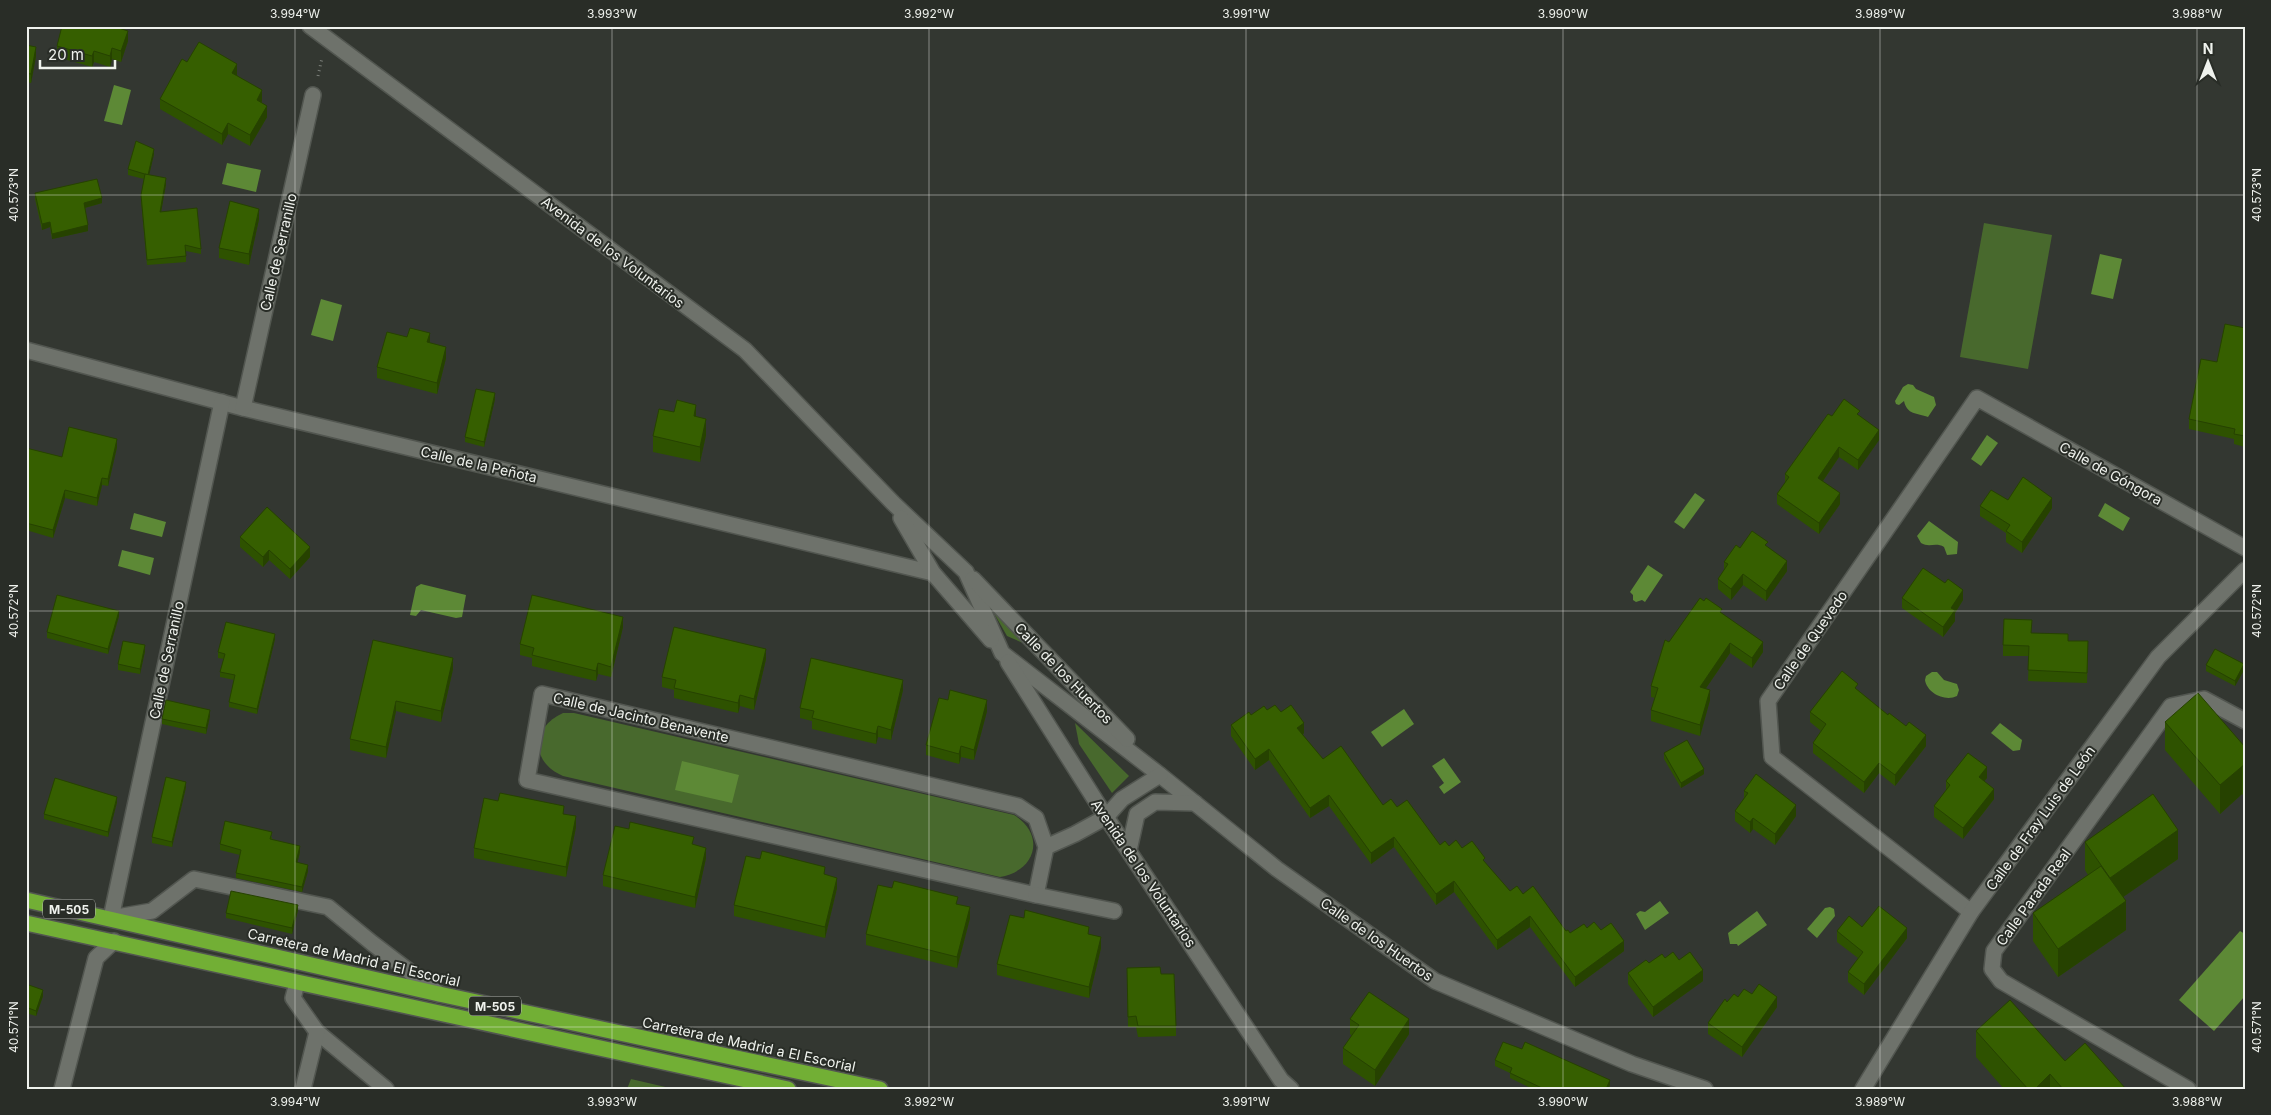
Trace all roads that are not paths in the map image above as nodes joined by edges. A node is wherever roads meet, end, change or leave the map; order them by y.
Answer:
1 (310, 26) edge
2 (313, 95) road end
3 (26, 350) edge
4 (1977, 398) joint
5 (222, 402) junction
6 (243, 408) junction
7 (893, 504) junction
8 (2245, 548) edge
9 (2245, 570) edge
10 (933, 572) junction
11 (966, 572) junction
12 (1002, 653) junction
13 (2245, 722) edge
14 (1160, 775) junction
15 (1195, 803) junction
16 (1106, 817) junction
17 (1046, 847) junction
18 (1129, 850) junction
19 (1036, 895) junction
20 (26, 900) edge
21 (1114, 911) dead end
22 (1972, 912) junction
23 (111, 918) junction
24 (26, 923) edge
25 (114, 941) junction
26 (297, 983) junction
27 (440, 994) junction
28 (317, 1032) junction
29 (62, 1089) edge
30 (303, 1089) edge
31 (386, 1089) edge
32 (788, 1089) edge
33 (880, 1089) edge
34 (1291, 1089) edge
35 (1705, 1089) edge
36 (1863, 1089) edge
37 (2188, 1089) edge

1 - 7 street, Avenida de los Voluntarios
2 - 6 street, Calle de Serranillo
3 - 5 street, Calle de la Peñota
4 - 8 street, Calle de Góngora
4 - 22 street, Calle de Quevedo
5 - 6 street, Calle de la Peñota
5 - 23 street, Calle de Serranillo
6 - 10 street, Calle de la Peñota
7 - 10 street, Avenida de los Voluntarios
7 - 11 street, Avenida de los Voluntarios
9 - 22 street, Calle de Fray Luis de León
10 - 12 street, Avenida de los Voluntarios
11 - 12 street, Avenida de los Voluntarios
11 - 14 street, Calle de los Huertos
12 - 14 street, Calle de los Huertos
12 - 16 street, Avenida de los Voluntarios
13 - 37 street, Calle Parada Real
14 - 15 street, Calle de los Huertos
14 - 16 street
15 - 18 street
15 - 35 street, Calle de los Huertos
16 - 17 street
16 - 18 street, Avenida de los Voluntarios
17 - 19 street
17 - 19 street, Calle de Jacinto Benavente
18 - 34 street, Avenida de los Voluntarios
19 - 21 street, Calle de Jacinto Benavente
20 - 23 highway, Carretera de Madrid a El Escorial / M-505
22 - 36 street, Calle de Fray Luis de León
23 - 27 highway, Carretera de Madrid a El Escorial / M-505
23 - 27 street
24 - 25 highway, M-505
25 - 26 highway, M-505
25 - 29 street
26 - 28 street
26 - 32 highway, M-505
27 - 33 highway, Carretera de Madrid a El Escorial / M-505
28 - 30 street
28 - 31 street

